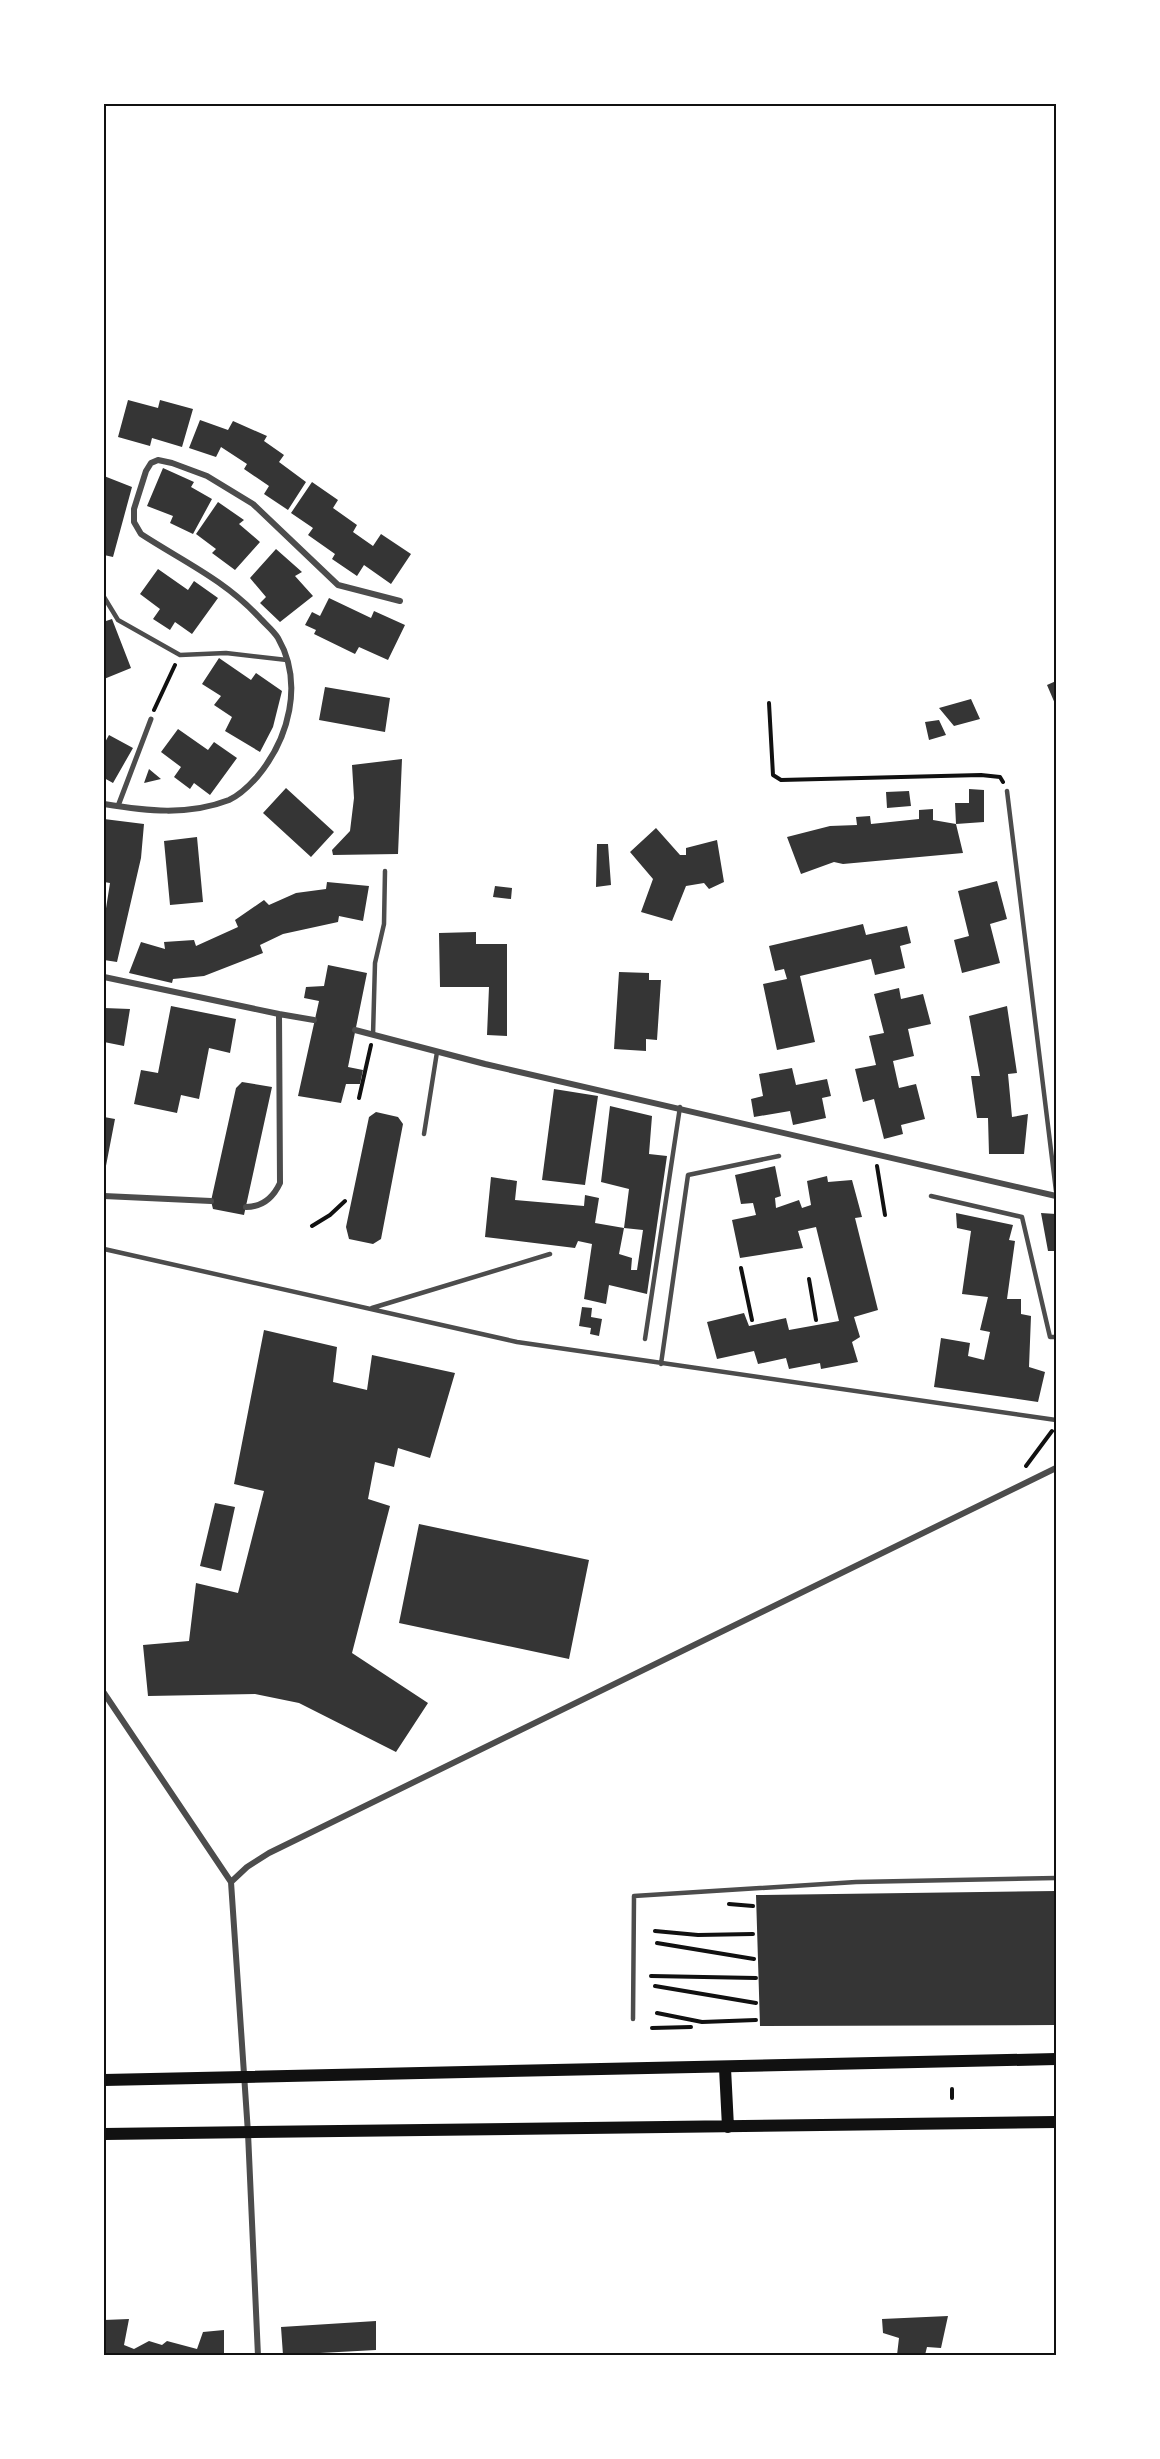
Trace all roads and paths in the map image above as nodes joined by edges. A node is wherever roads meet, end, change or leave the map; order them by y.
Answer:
1 (104, 597) edge
2 (400, 601) dead end
3 (180, 655) junction
4 (287, 660) junction
5 (769, 703) dead end
6 (151, 719) joint
7 (1007, 791) joint
8 (104, 804) edge
9 (118, 807) junction
10 (385, 871) dead end
11 (104, 977) edge
12 (279, 1014) junction
13 (314, 1020) dead end
14 (355, 1030) dead end
15 (373, 1035) junction
16 (437, 1052) junction
17 (359, 1098) dead end
18 (680, 1107) junction
19 (424, 1134) dead end
20 (875, 1154) junction
21 (779, 1156) dead end
22 (1056, 1191) edge
23 (104, 1196) edge
24 (931, 1196) dead end
25 (1056, 1196) edge
26 (211, 1201) dead end
27 (345, 1201) dead end
28 (246, 1207) dead end
29 (885, 1215) dead end
30 (312, 1226) dead end
31 (104, 1249) edge
32 (550, 1254) dead end
33 (741, 1268) dead end
34 (809, 1279) dead end
35 (369, 1309) junction
36 (752, 1320) dead end
37 (816, 1320) dead end
38 (1056, 1337) edge
39 (645, 1339) dead end
40 (661, 1364) junction
41 (1056, 1420) edge
42 (1056, 1425) edge
43 (1026, 1466) dead end
44 (1056, 1468) edge
45 (104, 1693) edge
46 (1056, 1878) edge
47 (231, 1882) junction
48 (655, 1932) dead end
49 (753, 1934) dead end
50 (657, 1943) dead end
51 (753, 1959) dead end
52 (651, 1976) dead end
53 (756, 1978) dead end
54 (655, 1986) dead end
55 (756, 2003) dead end
56 (657, 2013) dead end
57 (633, 2019) dead end
58 (756, 2020) dead end
59 (691, 2027) dead end
60 (652, 2028) dead end
61 (1056, 2059) edge
62 (724, 2067) junction
63 (244, 2078) junction
64 (104, 2080) edge
65 (952, 2089) dead end
66 (952, 2098) dead end
67 (1056, 2122) edge
68 (728, 2127) junction
69 (248, 2133) junction
70 (104, 2134) edge
71 (258, 2355) edge

1 - 3 lane
2 - 4 street
3 - 4 lane
3 - 6 path
4 - 9 street
5 - 7 path
6 - 9 street
7 - 22 lane
8 - 9 street
10 - 15 lane
11 - 12 street
12 - 13 street
12 - 28 street
14 - 15 street
15 - 16 street
15 - 17 path
16 - 18 street
16 - 19 lane
18 - 20 street
18 - 39 lane
20 - 25 street
20 - 29 path
21 - 40 lane
23 - 26 street
24 - 38 lane
27 - 30 path
31 - 35 lane
32 - 35 lane
33 - 36 path
34 - 37 path
35 - 40 lane
40 - 41 lane
42 - 43 path
44 - 47 street
45 - 47 street
46 - 57 lane
47 - 63 street
48 - 49 path
50 - 51 path
52 - 53 path
54 - 55 path
56 - 58 path
59 - 60 path
61 - 62 main road
62 - 63 main road
62 - 68 main road
63 - 64 main road
63 - 69 street
65 - 66 path
67 - 68 main road
68 - 69 main road
69 - 70 main road
69 - 71 street

